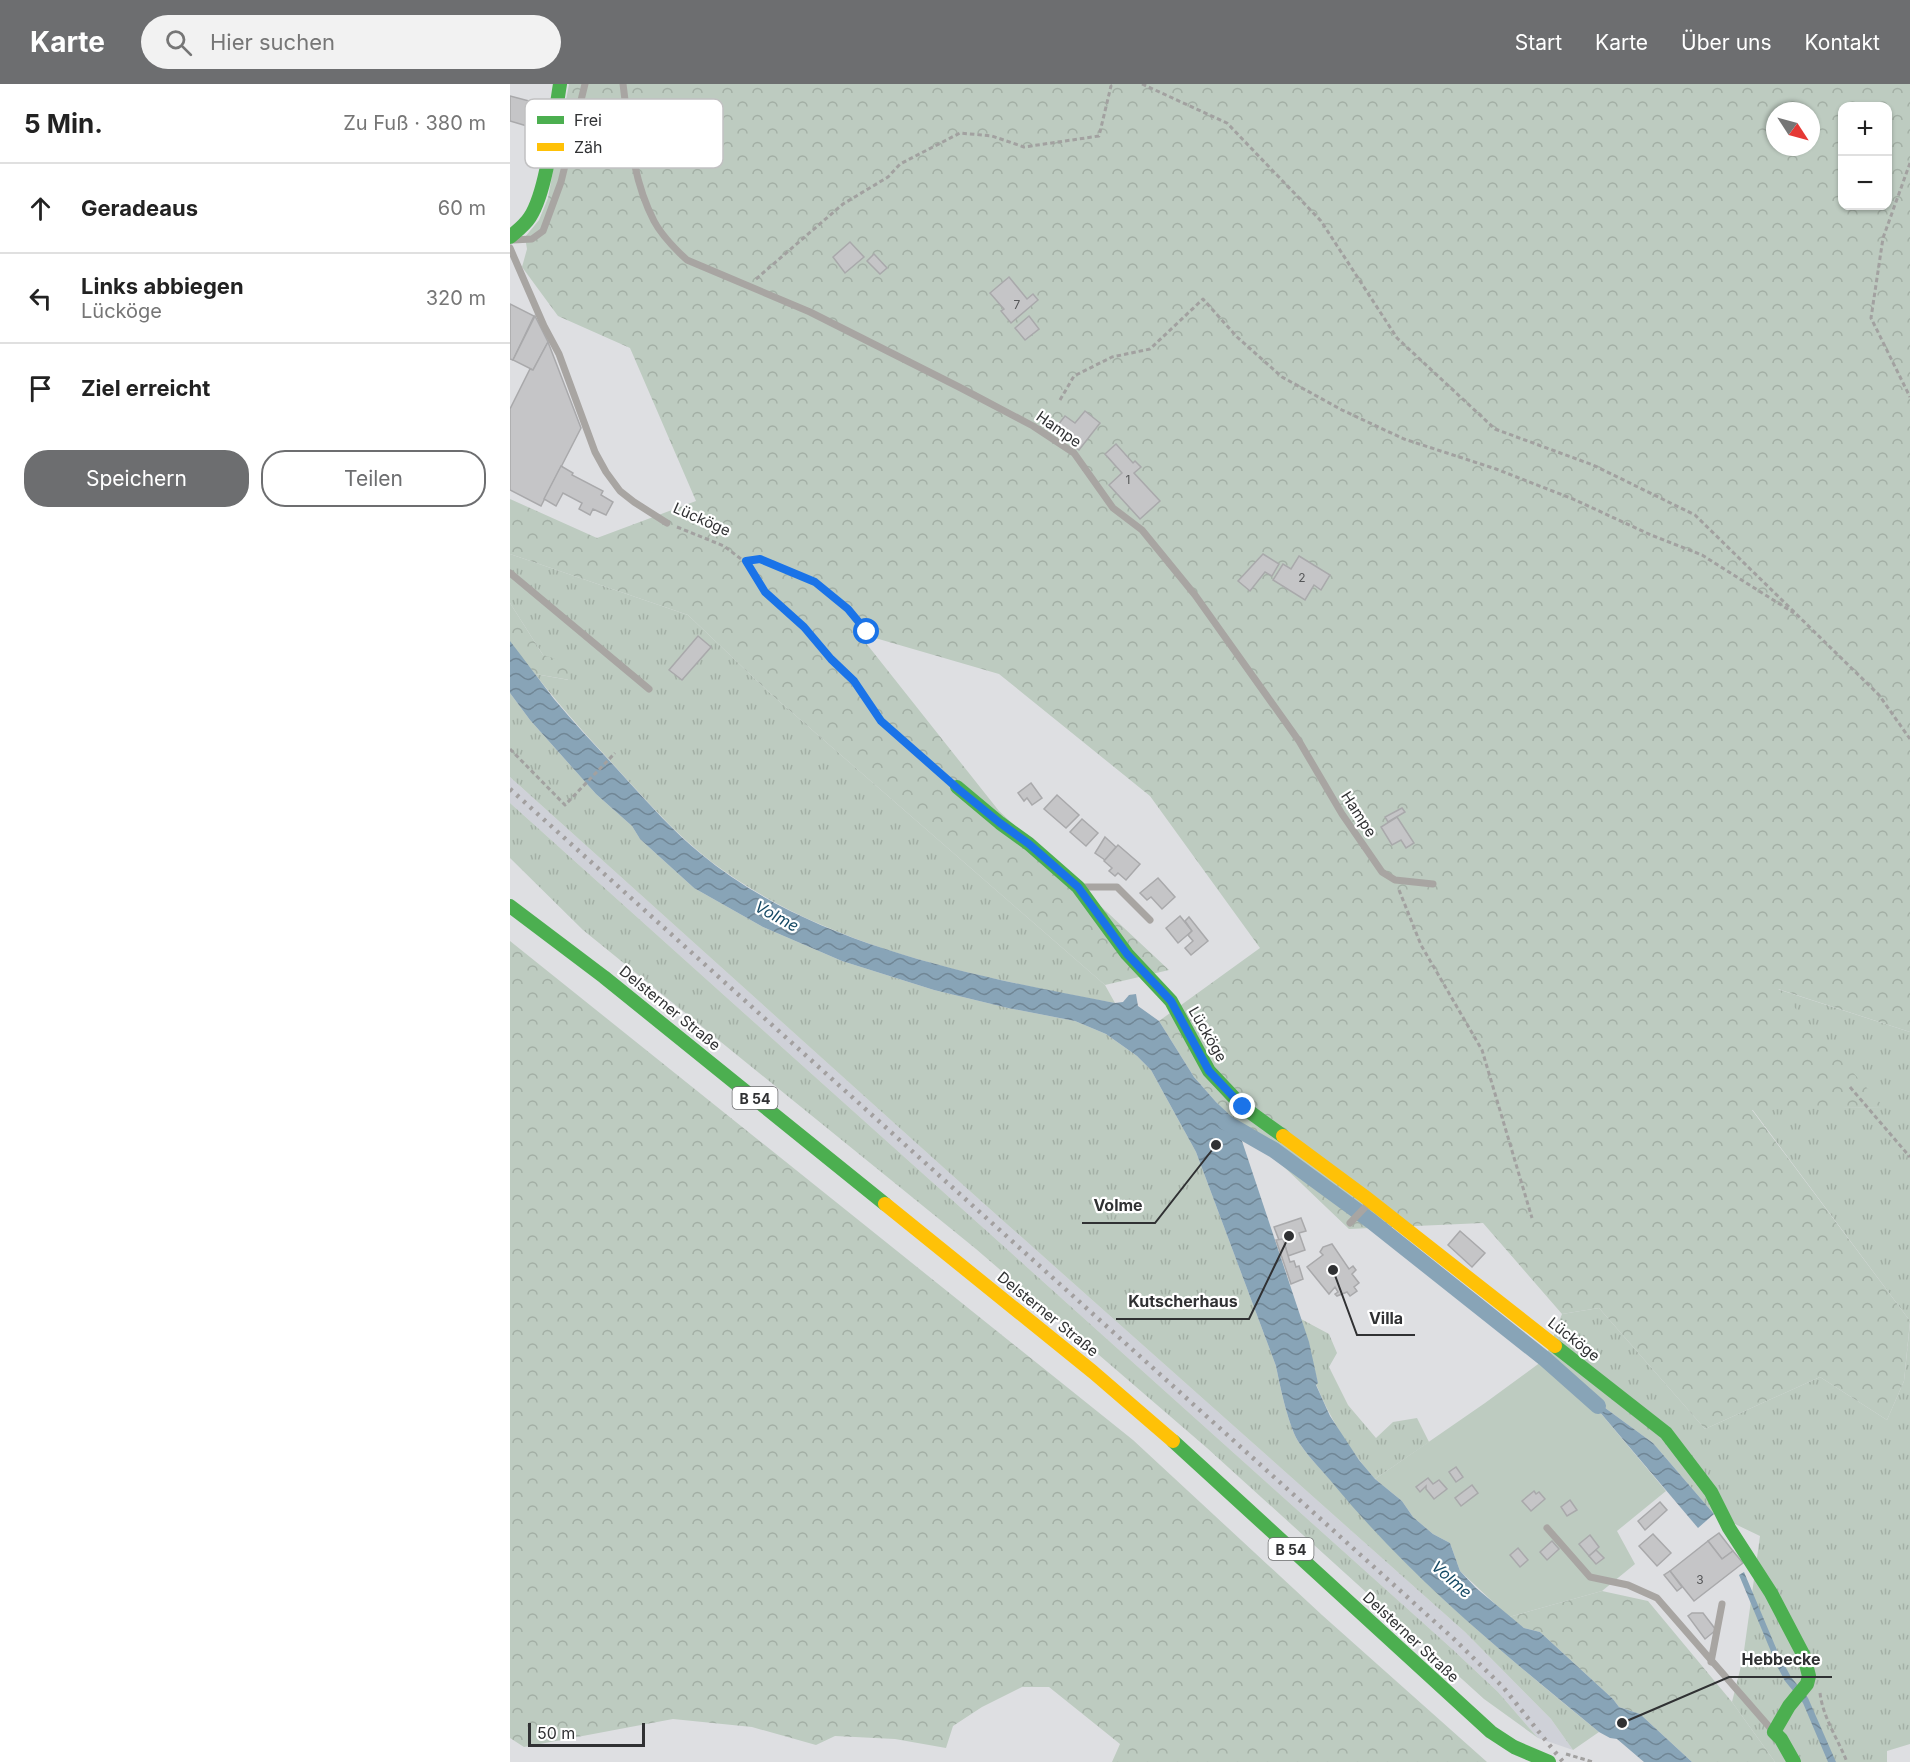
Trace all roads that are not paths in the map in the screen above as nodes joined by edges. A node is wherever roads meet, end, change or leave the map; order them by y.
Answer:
1 (560, 84) edge
2 (585, 84) edge
3 (623, 84) edge
4 (557, 99) edge
5 (581, 99) edge
6 (625, 99) edge
7 (545, 168) edge
8 (564, 168) edge
9 (635, 168) edge
10 (510, 238) edge
11 (510, 248) edge
12 (667, 523) road end
13 (510, 573) edge
14 (650, 689) dead end
15 (957, 788) road end
16 (1432, 884) dead end
17 (1078, 887) junction
18 (510, 906) edge
19 (1150, 920) dead end
20 (1370, 1202) junction
21 (1350, 1223) dead end
22 (1546, 1528) dead end
23 (1722, 1604) dead end
24 (1711, 1662) junction
25 (1774, 1732) junction
26 (1549, 1762) edge
27 (1794, 1762) edge

1 - 4 street
2 - 5 lane
3 - 6 lane, Hampe
7 - 10 street
8 - 10 lane
9 - 16 lane, Hampe
11 - 12 lane, Lücköge
13 - 14 lane
15 - 17 street, Lücköge
17 - 19 lane
17 - 20 street, Lücköge
18 - 26 street, Delsterner Straße / B 54
20 - 21 lane
20 - 25 street, Lücköge
22 - 24 lane
23 - 24 lane
24 - 25 lane
25 - 27 street

